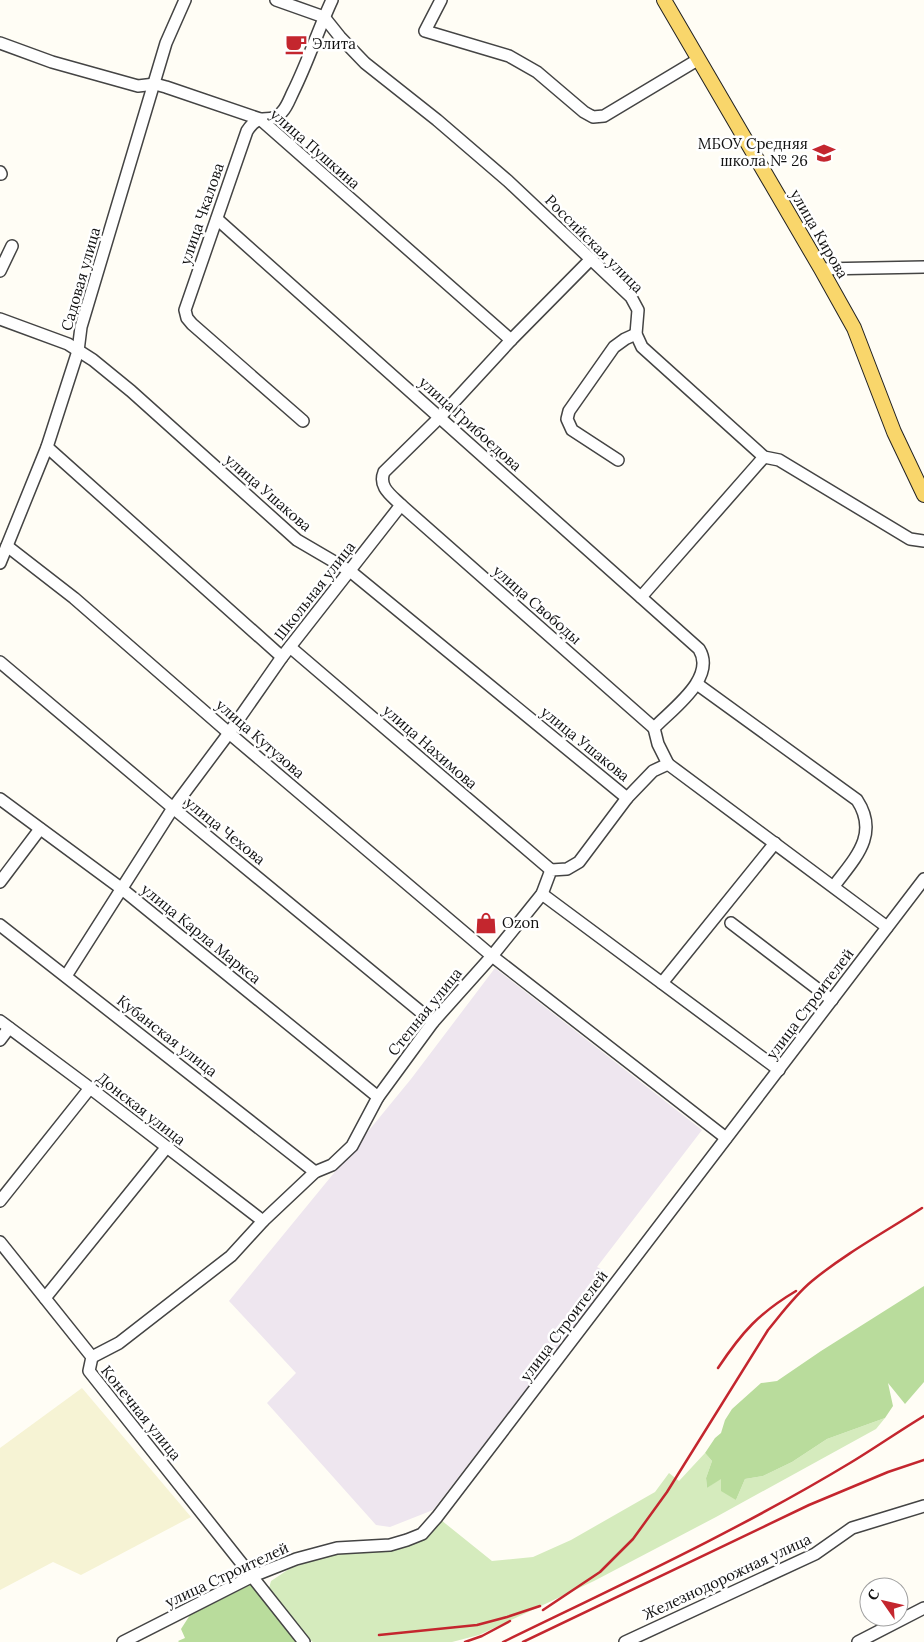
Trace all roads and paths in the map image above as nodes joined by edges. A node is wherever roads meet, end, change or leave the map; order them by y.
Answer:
1 (185, 0) edge
2 (276, 0) edge
3 (332, 0) edge
4 (441, 0) edge
5 (664, 0) edge
6 (324, 18) junction
7 (0, 43) edge
8 (699, 59) junction
9 (155, 84) junction
10 (260, 119) junction
11 (216, 219) junction
12 (12, 246) dead end
13 (591, 260) junction
14 (924, 267) edge
15 (821, 269) junction
16 (0, 271) edge
17 (0, 319) edge
18 (636, 334) junction
19 (511, 340) junction
20 (78, 351) junction
21 (440, 417) junction
22 (303, 421) dead end
23 (47, 446) junction
24 (764, 458) junction
25 (618, 460) dead end
26 (924, 495) edge
27 (401, 505) junction
28 (924, 540) edge
29 (7, 546) junction
30 (0, 563) edge
31 (350, 571) junction
32 (641, 597) junction
33 (290, 647) junction
34 (282, 657) junction
35 (0, 662) edge
36 (697, 684) junction
37 (654, 728) junction
38 (229, 733) junction
39 (668, 764) junction
40 (627, 798) junction
41 (0, 799) edge
42 (173, 808) junction
43 (40, 829) junction
44 (775, 843) junction
45 (551, 870) junction
46 (924, 879) edge
47 (0, 882) edge
48 (834, 886) junction
49 (122, 889) junction
50 (542, 894) junction
51 (731, 923) dead end
52 (0, 926) edge
53 (887, 927) junction
54 (492, 956) junction
55 (66, 976) junction
56 (662, 983) junction
57 (832, 1000) junction
58 (433, 1022) junction
59 (4, 1025) edge
60 (0, 1040) edge
61 (779, 1070) junction
62 (90, 1088) junction
63 (378, 1098) junction
64 (726, 1138) junction
65 (166, 1148) junction
66 (315, 1172) junction
67 (0, 1201) edge
68 (263, 1222) junction
69 (0, 1242) edge
70 (45, 1298) junction
71 (92, 1356) junction
72 (924, 1506) edge
73 (253, 1576) junction
74 (924, 1608) edge
75 (863, 1641) edge
76 (122, 1642) edge
77 (304, 1642) edge
78 (625, 1642) edge

1 - 9 street, Садовая улица
2 - 6 street
3 - 6 street
4 - 8 street
5 - 8 main road, улица Кирова
6 - 10 street
6 - 13 street, Российская улица
7 - 9 street, улица Пушкина
8 - 15 main road, улица Кирова
9 - 10 street, улица Пушкина
9 - 20 street, Садовая улица
10 - 11 street, улица Чкалова
10 - 19 street, улица Пушкина
11 - 21 street, улица Грибоедова
11 - 22 street, улица Чкалова
12 - 16 street
13 - 18 street, Российская улица
13 - 19 street
14 - 15 street
15 - 26 main road, улица Кирова
17 - 20 street, улица Ушакова
18 - 24 street
18 - 25 street
19 - 21 street
20 - 23 street, Садовая улица
20 - 31 street, улица Ушакова
21 - 27 street
21 - 32 street, улица Грибоедова
23 - 29 street, Садовая улица
23 - 34 street
24 - 28 street
24 - 32 street
27 - 31 street, Школьная улица
27 - 37 street, улица Свободы
29 - 30 street, Садовая улица
29 - 38 street, улица Кутузова
31 - 33 street, Школьная улица
31 - 40 street, улица Ушакова
32 - 36 street, улица Грибоедова
33 - 34 street, Школьная улица
33 - 45 street, улица Нахимова
34 - 38 street, Школьная улица
35 - 42 street, улица Чехова
36 - 37 street
36 - 48 street
37 - 39 street
38 - 42 street, Школьная улица
38 - 54 street, улица Кутузова
39 - 40 street
39 - 44 street
40 - 45 street
41 - 43 street, улица Карла Маркса
42 - 49 street, Школьная улица
42 - 58 street, улица Чехова
43 - 47 street
43 - 49 street, улица Карла Маркса
44 - 48 street
44 - 56 street
45 - 50 street, Степная улица
46 - 53 street, улица Строителей
48 - 53 street
49 - 55 street, Школьная улица
49 - 63 street, улица Карла Маркса
50 - 54 street, Степная улица
50 - 56 street
51 - 57 street
52 - 55 street, Кубанская улица
53 - 57 street, улица Строителей
54 - 58 street, Степная улица
54 - 64 street, улица Кутузова
55 - 66 street, Кубанская улица
56 - 61 street
57 - 61 street, улица Строителей
58 - 63 street, Степная улица
59 - 60 street
59 - 62 street, Донская улица
61 - 64 street, улица Строителей
62 - 65 street, Донская улица
62 - 67 street
63 - 66 street, Степная улица
64 - 73 street, улица Строителей
65 - 68 street, Донская улица
65 - 70 street
66 - 68 street, Степная улица
68 - 71 street, Степная улица
69 - 70 street, Конечная улица
70 - 71 street, Конечная улица
71 - 73 street, Конечная улица
72 - 78 street, Железнодорожная улица
73 - 76 street, улица Строителей
73 - 77 street
74 - 75 street

